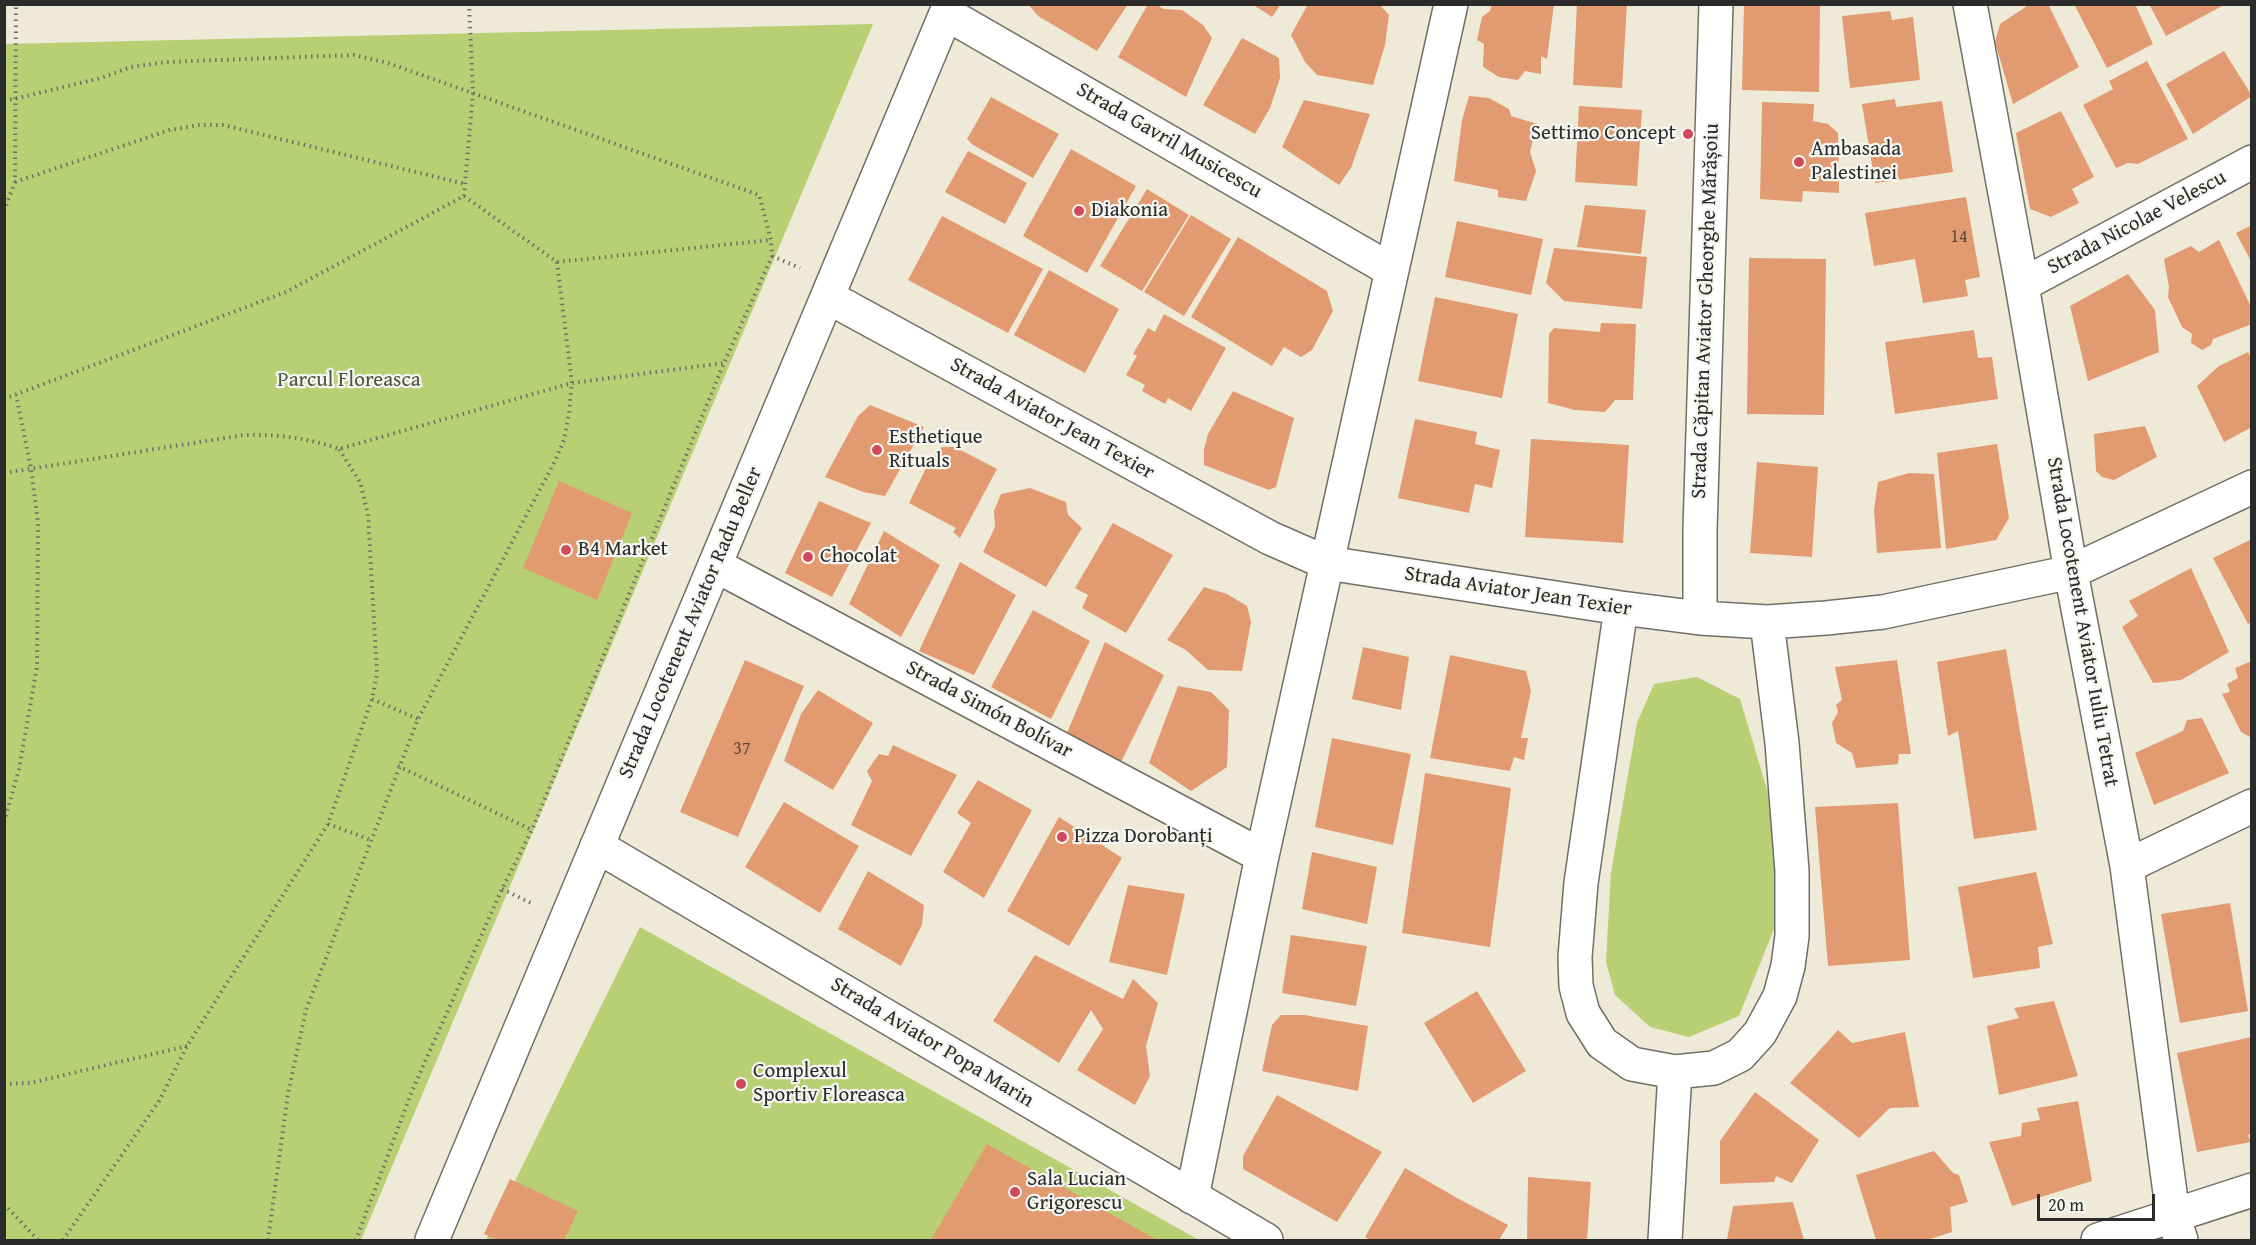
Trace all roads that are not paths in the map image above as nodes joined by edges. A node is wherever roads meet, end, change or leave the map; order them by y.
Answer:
1 (1451, 4) edge
2 (1716, 4) edge
3 (1970, 4) edge
4 (949, 9) edge
5 (2252, 162) edge
6 (1391, 270) junction
7 (2022, 285) junction
8 (828, 297) junction
9 (2252, 487) edge
10 (1327, 563) junction
11 (715, 565) junction
12 (2071, 572) junction
13 (1621, 608) junction
14 (1700, 618) junction
15 (1767, 622) junction
16 (2252, 806) edge
17 (597, 846) junction
18 (1262, 856) junction
19 (2127, 866) junction
20 (1675, 1071) junction
21 (2252, 1190) edge
22 (1192, 1197) junction
23 (2177, 1228) edge
24 (432, 1240) edge
25 (1266, 1240) edge
26 (1665, 1240) edge
27 (2098, 1240) edge

1 - 6 street
2 - 14 street, Strada Căpitan Aviator Gheorghe Mărășoiu
3 - 7 street, Strada Locotenent Aviator Iuliu Tetrat
4 - 6 street, Strada Gavril Musicescu
4 - 8 street, Strada Locotenent Aviator Radu Beller
5 - 7 street, Strada Nicolae Velescu
6 - 10 street
7 - 12 street, Strada Locotenent Aviator Iuliu Tetrat
8 - 10 street, Strada Aviator Jean Texier
8 - 11 street, Strada Locotenent Aviator Radu Beller
9 - 12 street, Strada Aviator Jean Texier
10 - 13 street, Strada Aviator Jean Texier
10 - 18 street
11 - 17 street, Strada Locotenent Aviator Radu Beller
11 - 18 street, Strada Simón Bolívar
12 - 15 street, Strada Aviator Jean Texier
12 - 19 street, Strada Locotenent Aviator Iuliu Tetrat
13 - 14 street, Strada Aviator Jean Texier
13 - 20 street
14 - 15 street, Strada Aviator Jean Texier
15 - 20 street
16 - 19 street
17 - 22 street, Strada Aviator Popa Marin
17 - 24 street, Strada Locotenent Aviator Radu Beller
18 - 22 street
19 - 23 street, Strada Locotenent Aviator Iuliu Tetrat
20 - 26 street
21 - 23 street
22 - 25 street, Strada Aviator Popa Marin
23 - 27 street

